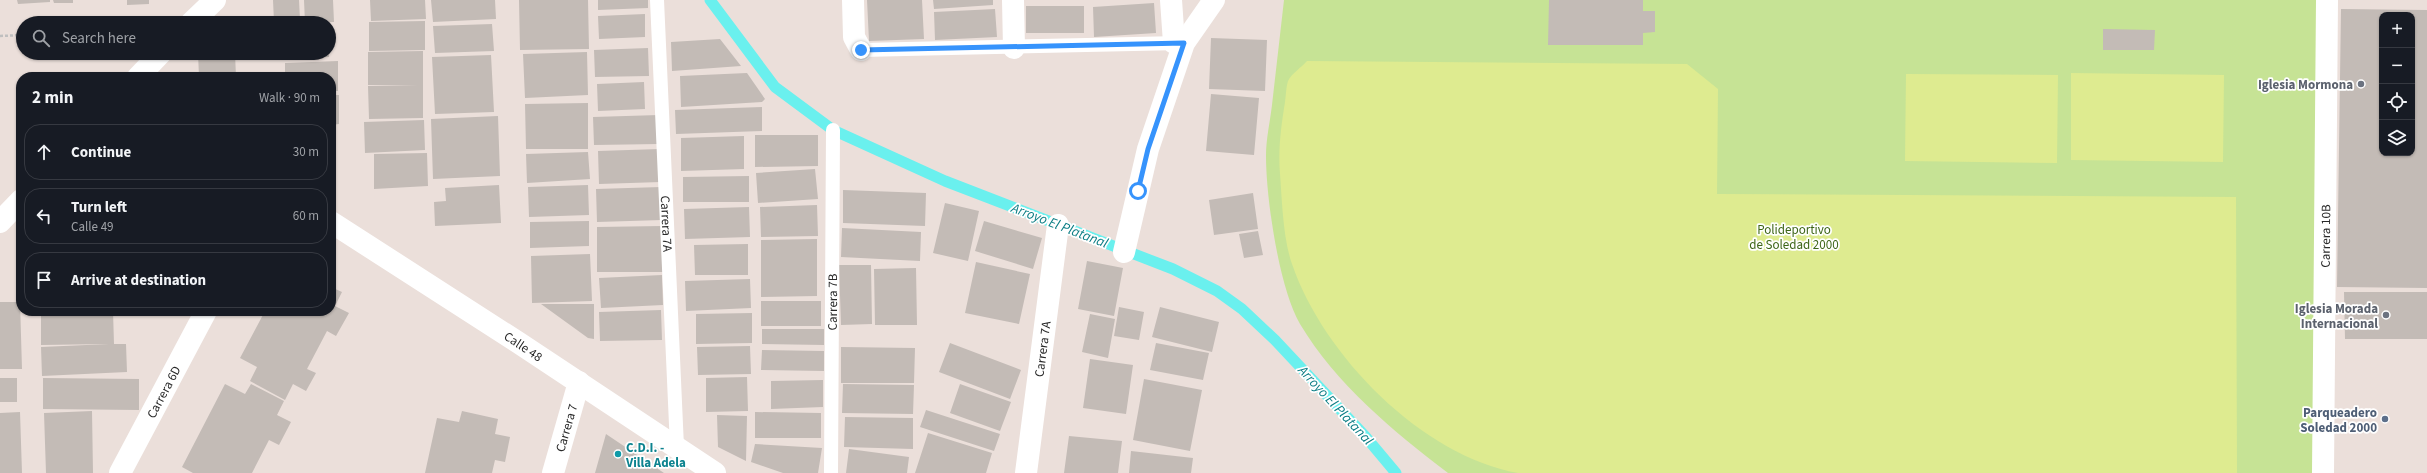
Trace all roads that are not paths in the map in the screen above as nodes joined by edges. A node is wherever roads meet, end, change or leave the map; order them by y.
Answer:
1 (215, 0) edge
2 (657, 0) edge
3 (853, 0) edge
4 (1013, 0) edge
5 (1172, 0) edge
6 (1214, 0) edge
7 (2327, 0) edge
8 (198, 16) edge
9 (1179, 43) junction
10 (1014, 48) junction
11 (861, 50) joint
12 (154, 60) edge
13 (143, 72) edge
14 (833, 130) dead end
15 (16, 205) edge
16 (0, 222) edge
17 (336, 225) edge
18 (1058, 225) dead end
19 (1124, 252) dead end
20 (203, 316) edge
21 (579, 382) junction
22 (677, 447) junction
23 (120, 473) edge
24 (553, 473) edge
25 (714, 473) edge
26 (831, 473) edge
27 (1026, 473) edge
28 (2323, 473) edge

1 - 8 street
2 - 22 lane, Carrera 7A
3 - 11 street
4 - 10 street
5 - 9 street
6 - 9 street
7 - 28 street, Carrera 10B
9 - 10 lane
9 - 19 street
10 - 11 lane
12 - 13 street
14 - 26 lane, Carrera 7B
15 - 16 street
17 - 21 street, Calle 48
18 - 27 street, Carrera 7A
20 - 23 street, Carrera 6D
21 - 22 street, Calle 48
21 - 24 street, Carrera 7
22 - 25 street, Calle 48

